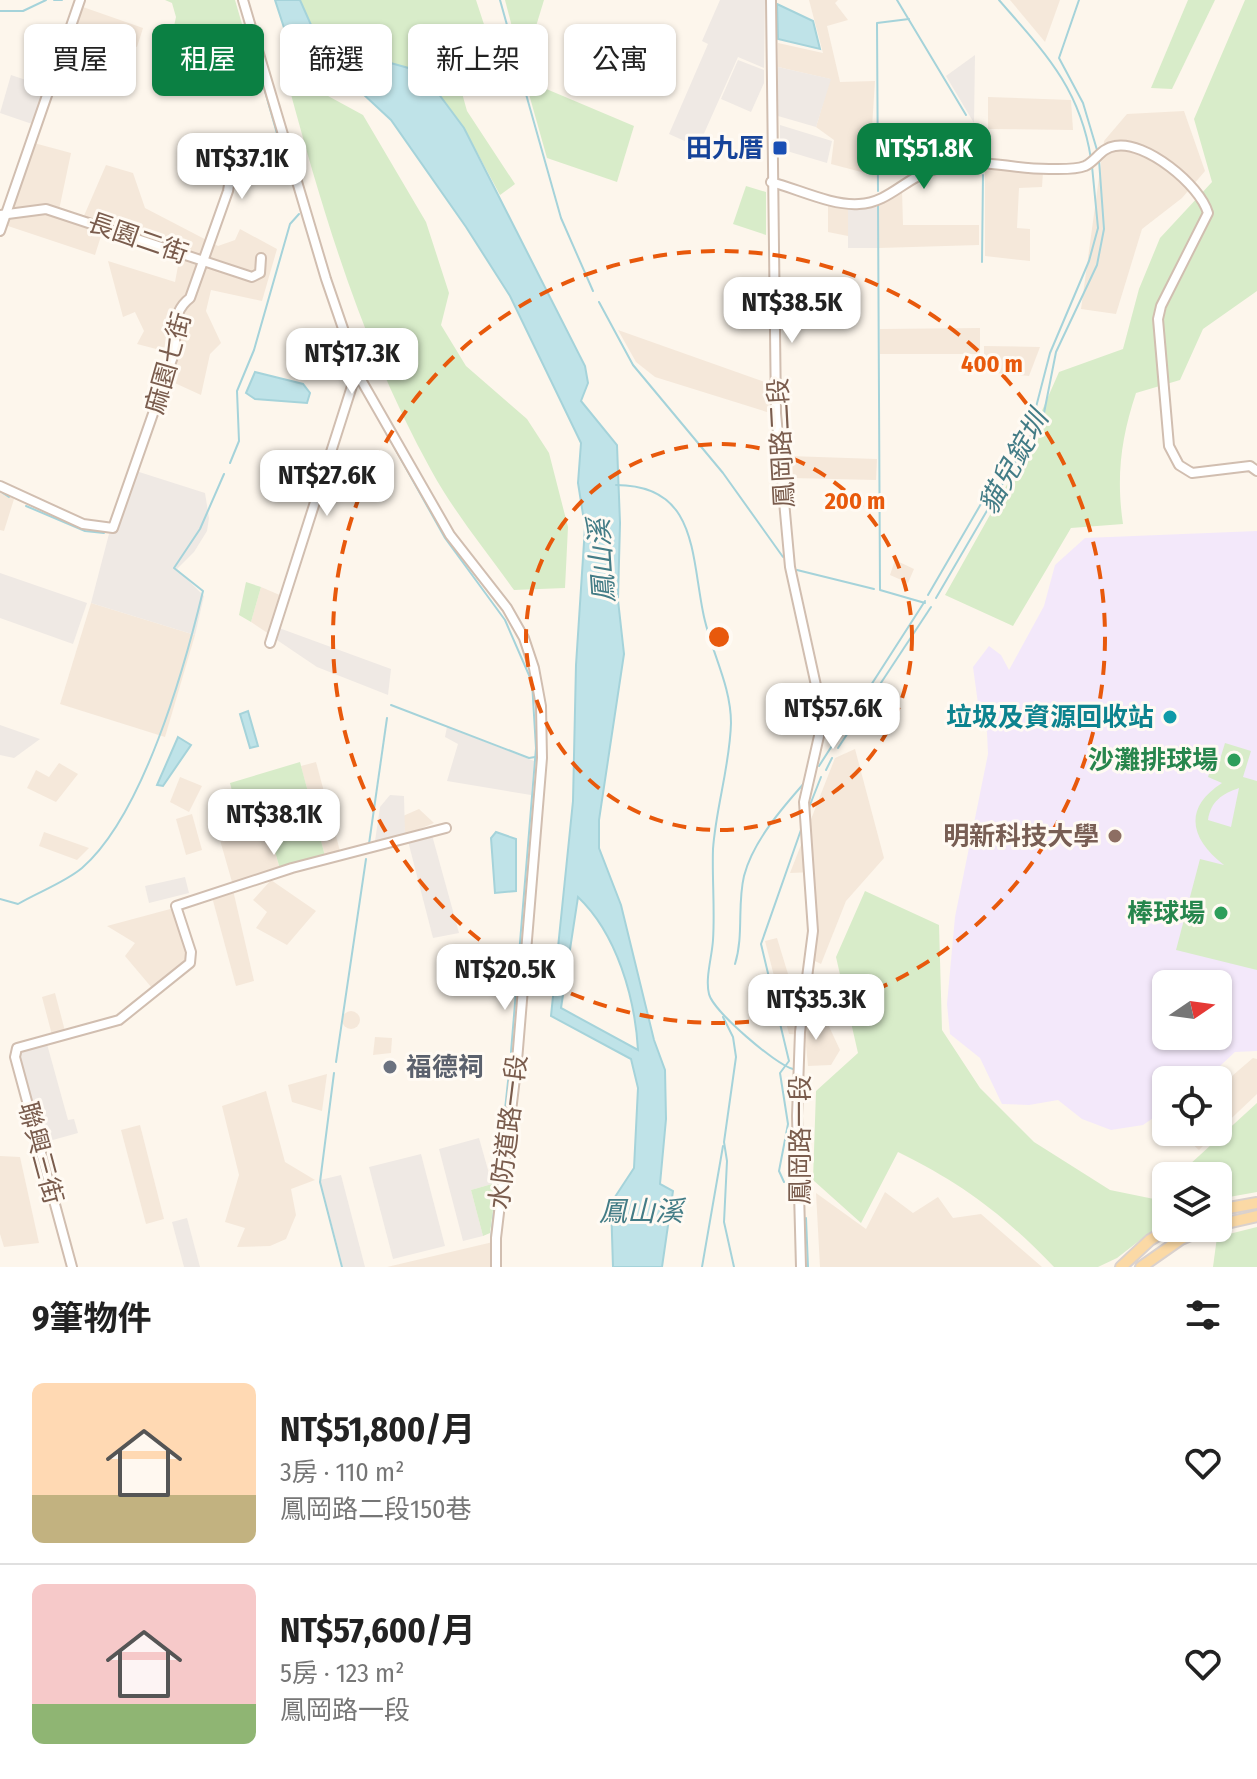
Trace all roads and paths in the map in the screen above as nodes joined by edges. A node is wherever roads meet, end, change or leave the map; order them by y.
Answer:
1 (80, 0) edge
2 (243, 0) edge
3 (771, 0) edge
4 (281, 140) junction
5 (771, 182) junction
6 (3, 215) edge
7 (0, 231) edge
8 (261, 258) dead end
9 (205, 261) junction
10 (357, 380) junction
11 (1257, 471) edge
12 (0, 486) edge
13 (270, 643) dead end
14 (817, 690) joint
15 (446, 828) dead end
16 (1257, 1203) edge
17 (1232, 1207) edge
18 (1257, 1216) edge
19 (1232, 1222) edge
20 (1152, 1239) edge
21 (1177, 1242) edge
22 (72, 1267) edge
23 (496, 1267) edge
24 (801, 1267) edge
25 (1121, 1267) edge
26 (1141, 1267) edge

1 - 6 street
2 - 4 street, 水防道路一段
3 - 5 street, 鳳岡路二段
4 - 9 street, 麻園七街
4 - 10 street, 水防道路一段
5 - 11 street
5 - 14 street, 鳳岡路二段
6 - 7 street
6 - 9 street, 長園二街
8 - 9 street, 長園二街
9 - 12 street, 麻園七街
10 - 13 street
10 - 23 street, 水防道路一段
14 - 24 street, 鳳岡路一段
15 - 22 street, 聯興三街
16 - 17 main road
18 - 19 main road
20 - 25 main road
21 - 26 main road

